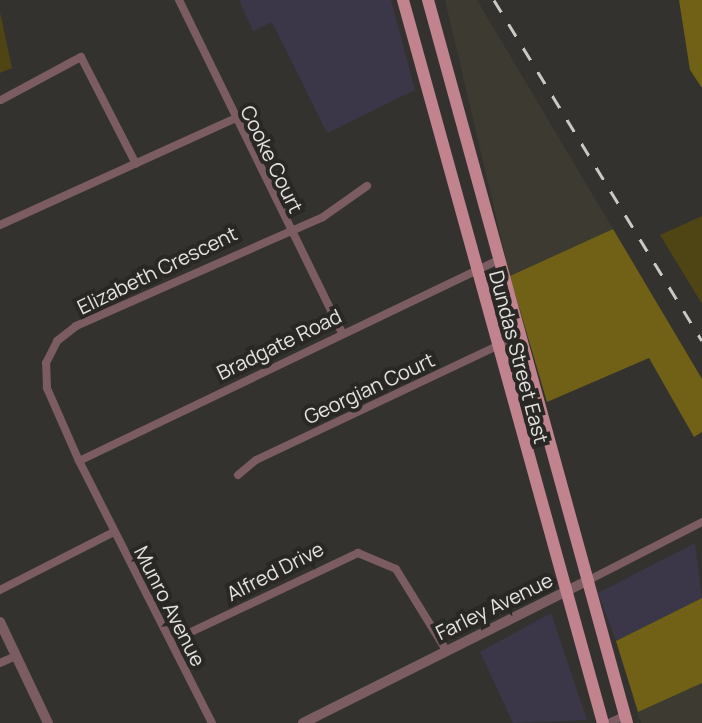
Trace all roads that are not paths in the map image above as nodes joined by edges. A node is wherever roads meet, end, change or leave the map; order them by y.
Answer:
1 (179, 0) edge
2 (403, 0) edge
3 (428, 0) edge
4 (448, 75) junction
5 (425, 84) junction
6 (1, 100) edge
7 (234, 119) junction
8 (136, 164) junction
9 (367, 186) dead end
10 (0, 225) edge
11 (289, 230) junction
12 (497, 261) junction
13 (474, 267) junction
14 (341, 331) junction
15 (518, 336) junction
16 (495, 346) junction
17 (79, 461) junction
18 (238, 475) dead end
19 (702, 522) edge
20 (567, 524) junction
21 (545, 530) junction
22 (114, 532) junction
23 (583, 583) junction
24 (0, 590) edge
25 (563, 593) junction
26 (0, 622) edge
27 (172, 641) junction
28 (446, 650) junction
29 (16, 656) junction
30 (0, 663) edge
31 (625, 719) edge
32 (48, 723) edge
33 (212, 723) edge
34 (303, 723) edge
35 (606, 723) edge

1 - 7 street, Cooke Court
2 - 5 main road, Dundas Street East
3 - 4 main road, Dundas Street East
4 - 5 main road
4 - 12 main road, Dundas Street East
5 - 13 main road, Dundas Street East
6 - 8 street
7 - 8 street
7 - 11 street, Cooke Court
8 - 10 street
9 - 11 street, Elizabeth Crescent
11 - 14 street, Cooke Court
11 - 17 street, Elizabeth Crescent
12 - 13 street, Bradgate Road
12 - 15 main road, Dundas Street East
13 - 14 street, Bradgate Road
13 - 16 main road, Dundas Street East
14 - 17 street, Bradgate Road
15 - 16 street, Georgian Court
15 - 20 main road, Dundas Street East
16 - 18 street, Georgian Court
16 - 21 main road, Dundas Street East
17 - 22 street, Elizabeth Crescent
19 - 23 street, Farley Avenue
20 - 21 main road
20 - 23 main road, Dundas Street East
21 - 25 main road, Dundas Street East
22 - 24 street, Munro Avenue
22 - 27 street, Munro Avenue
23 - 25 street, Farley Avenue
23 - 31 main road, Dundas Street East
25 - 28 street, Farley Avenue
25 - 35 main road, Dundas Street East
26 - 29 street
27 - 28 street, Alfred Drive
27 - 33 street, Munro Avenue
28 - 34 street, Farley Avenue
29 - 30 street
29 - 32 street
31 - 35 street

